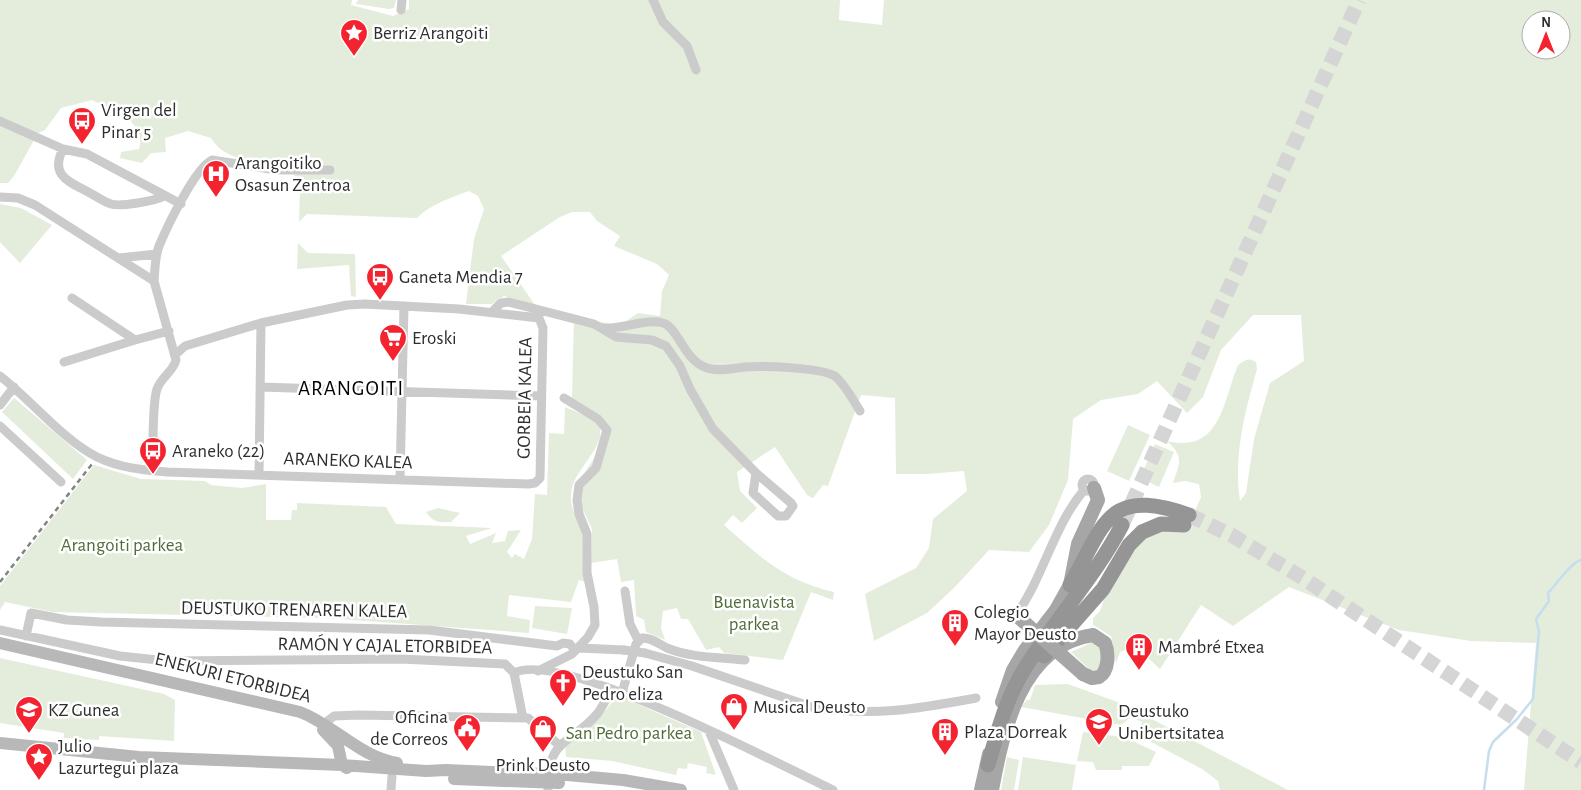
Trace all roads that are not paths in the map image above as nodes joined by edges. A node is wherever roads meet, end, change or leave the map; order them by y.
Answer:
1 (653, 0) edge
2 (696, 70) dead end
3 (0, 121) edge
4 (63, 148) junction
5 (330, 170) dead end
6 (0, 196) edge
7 (164, 196) junction
8 (181, 204) junction
9 (156, 254) junction
10 (119, 258) junction
11 (154, 281) junction
12 (72, 298) dead end
13 (404, 306) junction
14 (492, 312) junction
15 (261, 323) junction
16 (603, 328) junction
17 (170, 335) junction
18 (135, 340) junction
19 (185, 346) junction
20 (176, 354) junction
21 (64, 362) dead end
22 (0, 376) edge
23 (14, 387) junction
24 (260, 387) junction
25 (401, 393) junction
26 (541, 396) junction
27 (564, 398) dead end
28 (0, 405) edge
29 (860, 411) dead end
30 (0, 426) edge
31 (153, 471) junction
32 (756, 473) junction
33 (259, 474) junction
34 (540, 478) joint
35 (400, 479) junction
36 (61, 482) dead end
37 (1089, 489) joint
38 (1122, 526) tunnel mouth
39 (1070, 585) junction
40 (625, 591) dead end
41 (1020, 618) joint
42 (0, 630) edge
43 (26, 636) junction
44 (638, 640) junction
45 (0, 643) edge
46 (577, 650) junction
47 (0, 651) edge
48 (680, 652) junction
49 (745, 660) dead end
50 (1040, 661) junction
51 (681, 663) junction
52 (538, 671) junction
53 (514, 674) junction
54 (612, 690) junction
55 (622, 693) junction
56 (976, 698) dead end
57 (522, 718) junction
58 (1004, 722) junction
59 (325, 723) junction
60 (709, 731) junction
61 (0, 743) edge
62 (559, 745) junction
63 (0, 747) edge
64 (342, 765) junction
65 (988, 765) junction
66 (446, 770) junction
67 (356, 773) junction
68 (392, 776) junction
69 (548, 782) edge
70 (391, 790) edge
71 (637, 790) edge
72 (681, 790) edge
73 (734, 790) edge
74 (833, 790) edge
75 (981, 790) edge
76 (992, 790) edge

1 - 2 street
3 - 4 street
4 - 7 street
4 - 7 street
5 - 8 street
6 - 10 street
7 - 8 street
8 - 9 street
9 - 10 street
9 - 11 street
10 - 11 street
11 - 17 street
12 - 18 street
13 - 14 street
13 - 15 street
13 - 25 street
14 - 16 street
14 - 26 street, GORBEIA KALEA
15 - 19 street
15 - 24 street
16 - 29 street
16 - 32 street
17 - 18 street
17 - 19 street
17 - 20 street
18 - 21 street
19 - 20 street
20 - 31 street
22 - 23 street, ARANEKO KALEA
23 - 28 street
23 - 31 street, ARANEKO KALEA
24 - 25 street
24 - 33 street
25 - 26 street
25 - 35 street
26 - 34 street, GORBEIA KALEA
27 - 46 street
30 - 36 street
31 - 33 street, ARANEKO KALEA
32 - 32 street
33 - 35 street, ARANEKO KALEA
34 - 35 street, ARANEKO KALEA
37 - 39 main road
37 - 41 street
38 - 58 highway
39 - 50 highway
39 - 65 main road
40 - 44 street
41 - 50 main road, bridge
42 - 43 street, RAMÓN Y CAJAL ETORBIDEA
43 - 46 street, DEUSTUKO TRENAREN KALEA
43 - 53 street, RAMÓN Y CAJAL ETORBIDEA
44 - 48 street
44 - 55 street
45 - 59 main road, ENEKURI ETORBIDEA
46 - 51 street, bridge
46 - 52 street
47 - 64 main road, ENEKURI ETORBIDEA
48 - 49 street
48 - 51 street
50 - 58 main road
51 - 56 street
52 - 53 street, RAMÓN Y CAJAL ETORBIDEA
52 - 54 street, RAMÓN Y CAJAL ETORBIDEA
53 - 57 street
54 - 55 street, RAMÓN Y CAJAL ETORBIDEA
54 - 62 street
55 - 60 street, RAMÓN Y CAJAL ETORBIDEA
57 - 59 street
57 - 62 street
58 - 65 highway
58 - 76 main road
59 - 66 main road, ENEKURI ETORBIDEA
60 - 73 street
60 - 74 street, RAMÓN Y CAJAL ETORBIDEA
61 - 64 main road
62 - 69 street
63 - 67 main road
64 - 66 main road
64 - 67 main road
65 - 75 main road
66 - 69 main road
67 - 68 main road
68 - 69 main road
68 - 70 street
69 - 71 main road
69 - 72 main road

